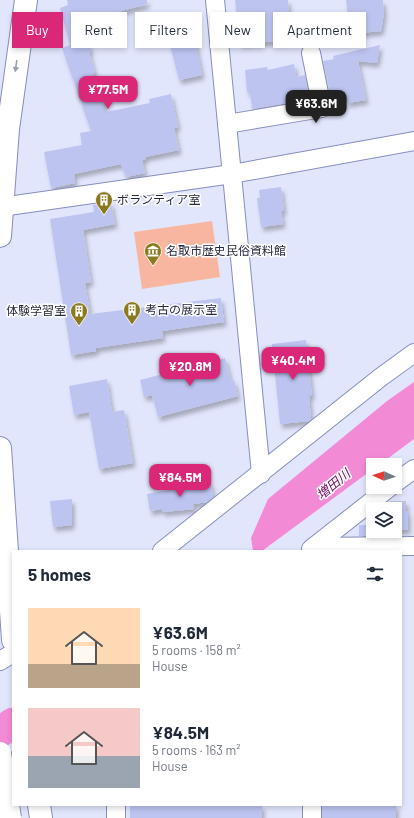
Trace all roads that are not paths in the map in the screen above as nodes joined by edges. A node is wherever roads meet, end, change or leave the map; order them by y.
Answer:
1 (26, 0) edge
2 (215, 0) edge
3 (311, 53) dead end
4 (227, 124) junction
5 (414, 141) edge
6 (232, 174) junction
7 (1, 207) junction
8 (0, 236) edge
9 (414, 353) edge
10 (0, 448) edge
11 (414, 469) edge
12 (261, 474) junction
13 (402, 478) edge
14 (381, 494) edge
15 (414, 546) edge
16 (163, 550) edge
17 (312, 550) edge
18 (12, 636) edge
19 (12, 654) edge
20 (0, 661) edge
21 (0, 753) edge
22 (12, 776) edge
23 (0, 784) edge
24 (39, 806) edge
25 (116, 806) edge
26 (312, 806) edge
27 (10, 818) edge
28 (42, 818) edge
29 (116, 818) edge
30 (312, 818) edge

1 -> 7 main road
2 - 4 street
3 - 4 street
4 - 6 street
5 - 6 street
6 - 7 street
6 - 12 street
7 - 8 main road
9 - 12 street
10 - 18 main road
11 - 13 street
12 - 16 street
14 - 17 street
15 - 17 street
19 - 20 street
21 - 27 main road, bridge
22 - 23 street
24 - 28 main road
25 - 29 street
26 - 30 street

